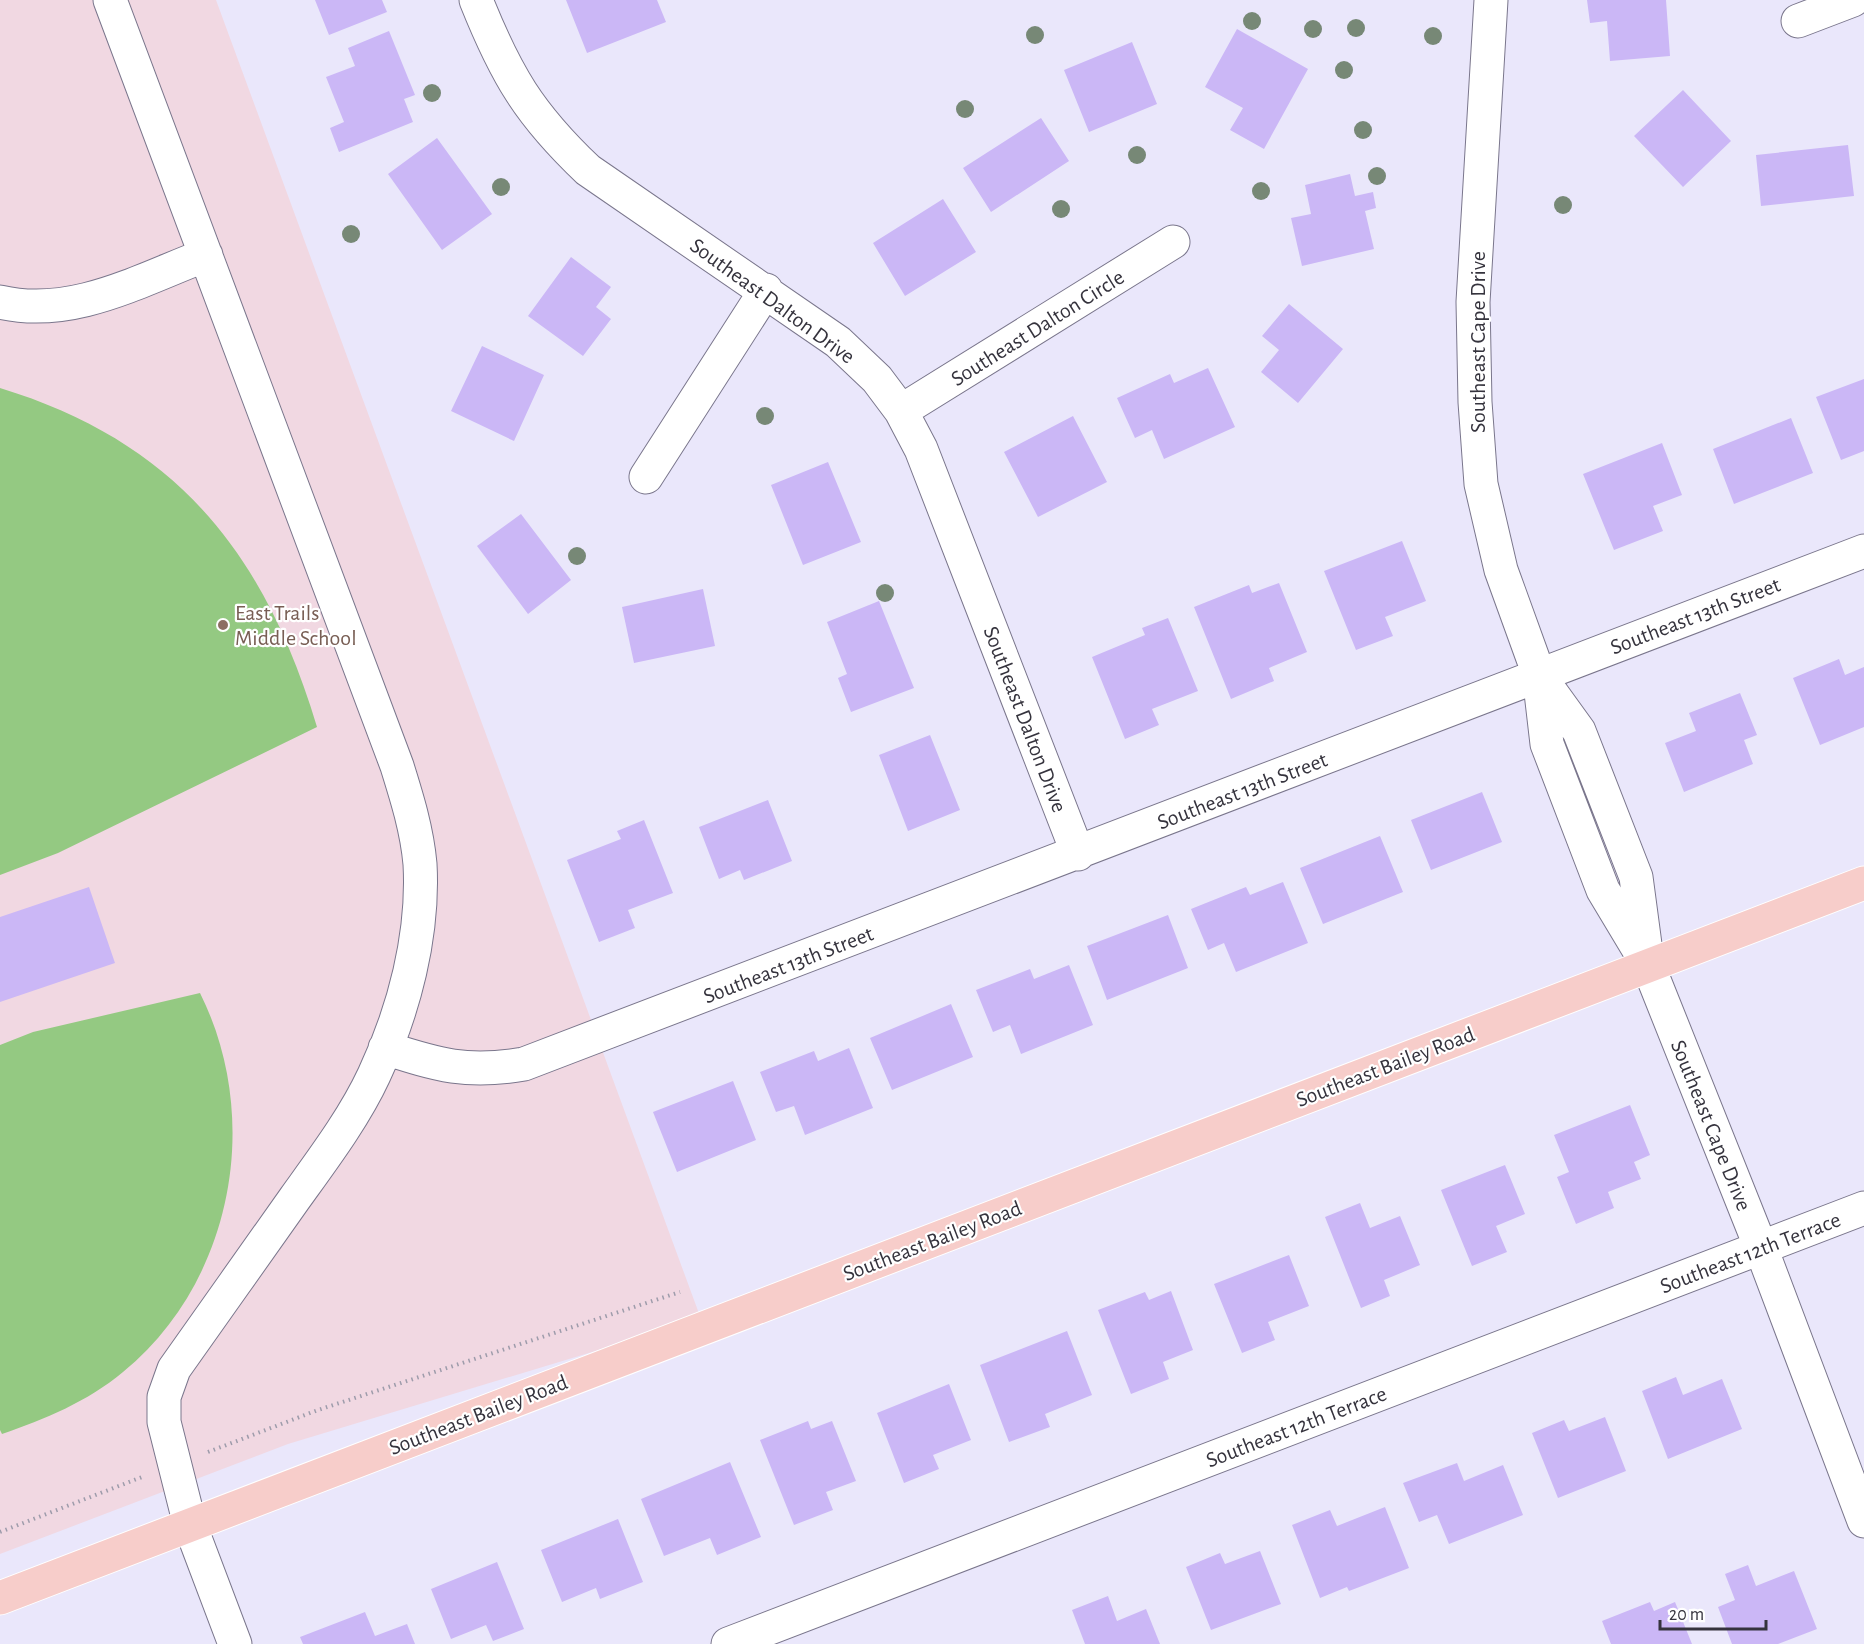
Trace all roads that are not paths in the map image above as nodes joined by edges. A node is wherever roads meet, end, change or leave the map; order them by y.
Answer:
1 (110, 0) edge
2 (476, 0) edge
3 (1491, 0) edge
4 (1853, 0) edge
5 (1798, 21) dead end
6 (1173, 242) dead end
7 (206, 255) junction
8 (766, 290) junction
9 (0, 302) edge
10 (901, 411) junction
11 (646, 477) dead end
12 (1864, 550) edge
13 (1539, 675) junction
14 (1078, 854) junction
15 (1864, 883) edge
16 (1648, 965) junction
17 (385, 1048) junction
18 (1864, 1208) edge
19 (1761, 1248) junction
20 (1864, 1521) edge
21 (190, 1525) junction
22 (0, 1598) edge
23 (235, 1644) edge
24 (728, 1644) edge

1 - 7 street
2 - 8 street, Southeast Dalton Drive
3 - 13 street, Southeast Cape Drive
4 - 5 street
6 - 10 street, Southeast Dalton Circle
7 - 9 street
7 - 17 street
8 - 10 street, Southeast Dalton Drive
8 - 11 street
10 - 14 street, Southeast Dalton Drive
12 - 13 street, Southeast 13th Street
13 - 14 street, Southeast 13th Street
13 - 16 street, Southeast Cape Drive
14 - 17 street, Southeast 13th Street
15 - 16 main road, Southeast Bailey Road
16 - 19 street, Southeast Cape Drive
16 - 21 main road, Southeast Bailey Road
17 - 21 street
18 - 19 street, Southeast 12th Terrace
19 - 20 street, Southeast Cape Drive
19 - 24 street, Southeast 12th Terrace
21 - 22 main road, Southeast Bailey Road
21 - 23 street

